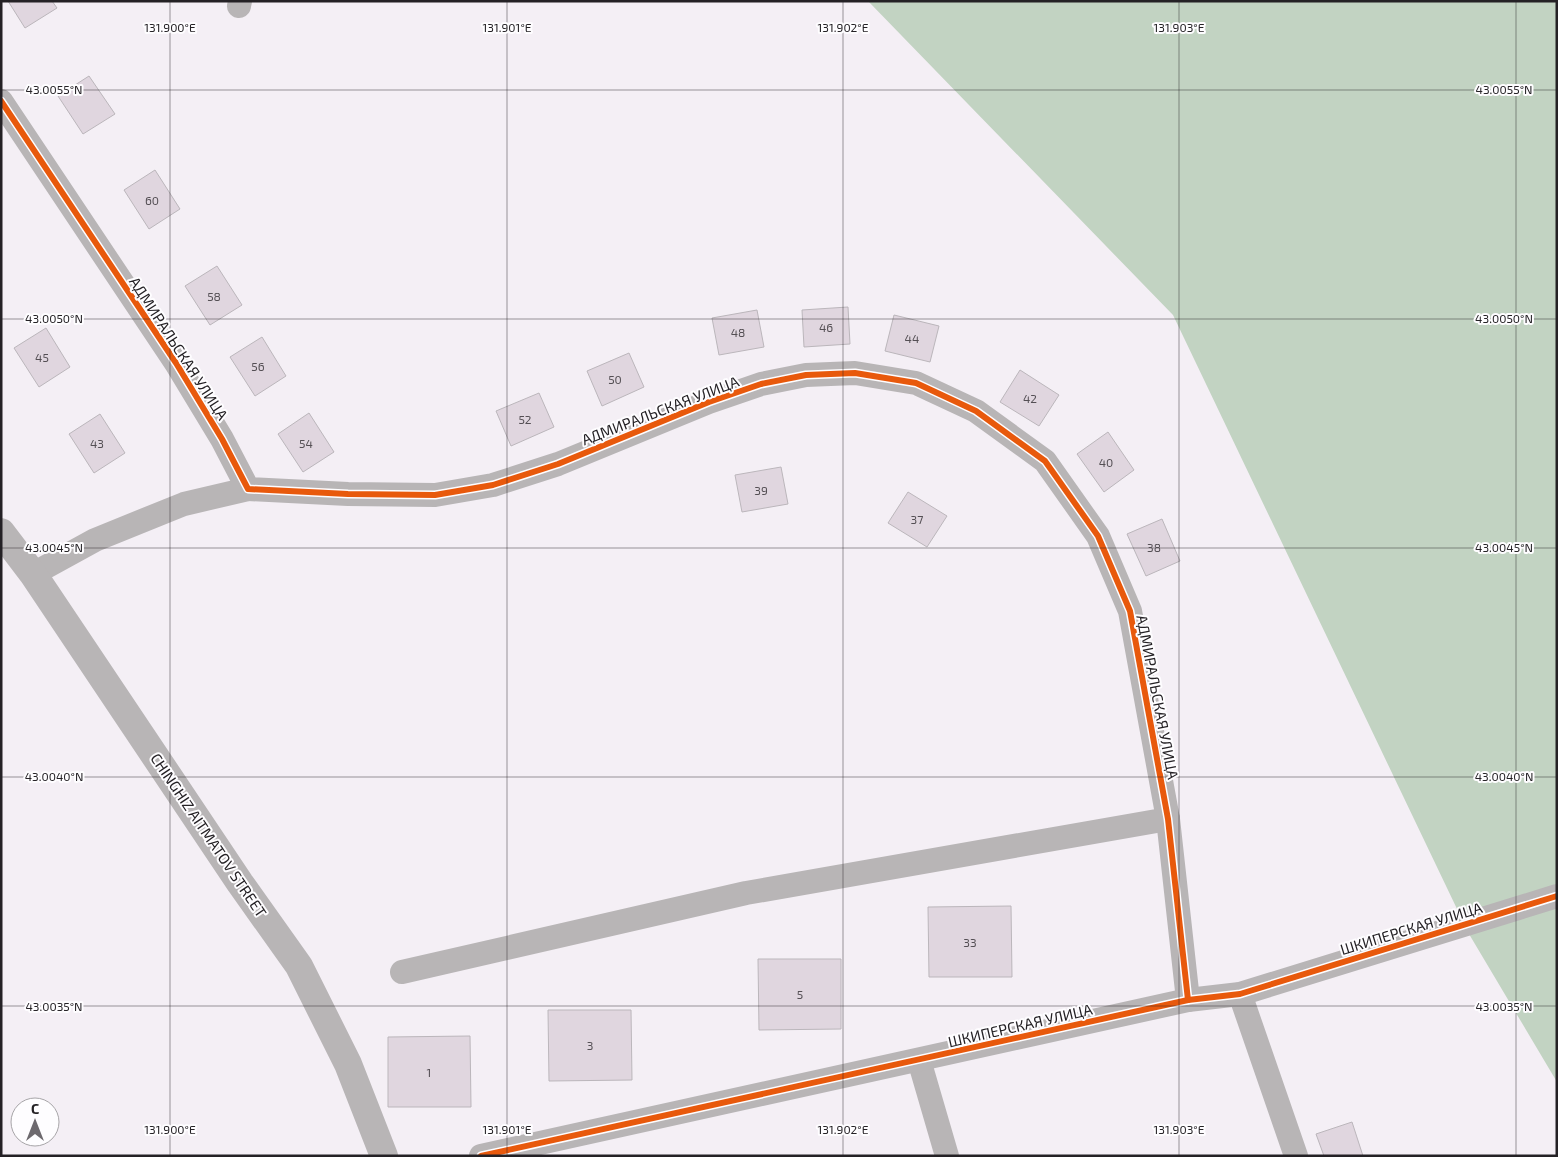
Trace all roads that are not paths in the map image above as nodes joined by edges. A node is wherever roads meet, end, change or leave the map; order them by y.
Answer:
1 (1, 101) edge
2 (248, 489) junction
3 (1, 532) edge
4 (33, 574) junction
5 (1168, 819) junction
6 (1557, 896) edge
7 (402, 972) dead end
8 (1240, 994) junction
9 (1188, 1000) junction
10 (919, 1060) junction
11 (384, 1156) edge
12 (481, 1156) edge
13 (947, 1156) edge
14 (1296, 1156) edge

1 - 2 street, АДМИРАЛЬСКАЯ УЛИЦА
2 - 4 street
2 - 5 street, АДМИРАЛЬСКАЯ УЛИЦА
3 - 4 street, CHINGHIZ AITMATOV STREET
4 - 11 street, CHINGHIZ AITMATOV STREET
5 - 7 street
5 - 9 street, АДМИРАЛЬСКАЯ УЛИЦА
6 - 8 street, ШКИПЕРСКАЯ УЛИЦА
8 - 9 street, ШКИПЕРСКАЯ УЛИЦА
8 - 14 street
9 - 10 street, ШКИПЕРСКАЯ УЛИЦА
10 - 12 street, ШКИПЕРСКАЯ УЛИЦА
10 - 13 street

